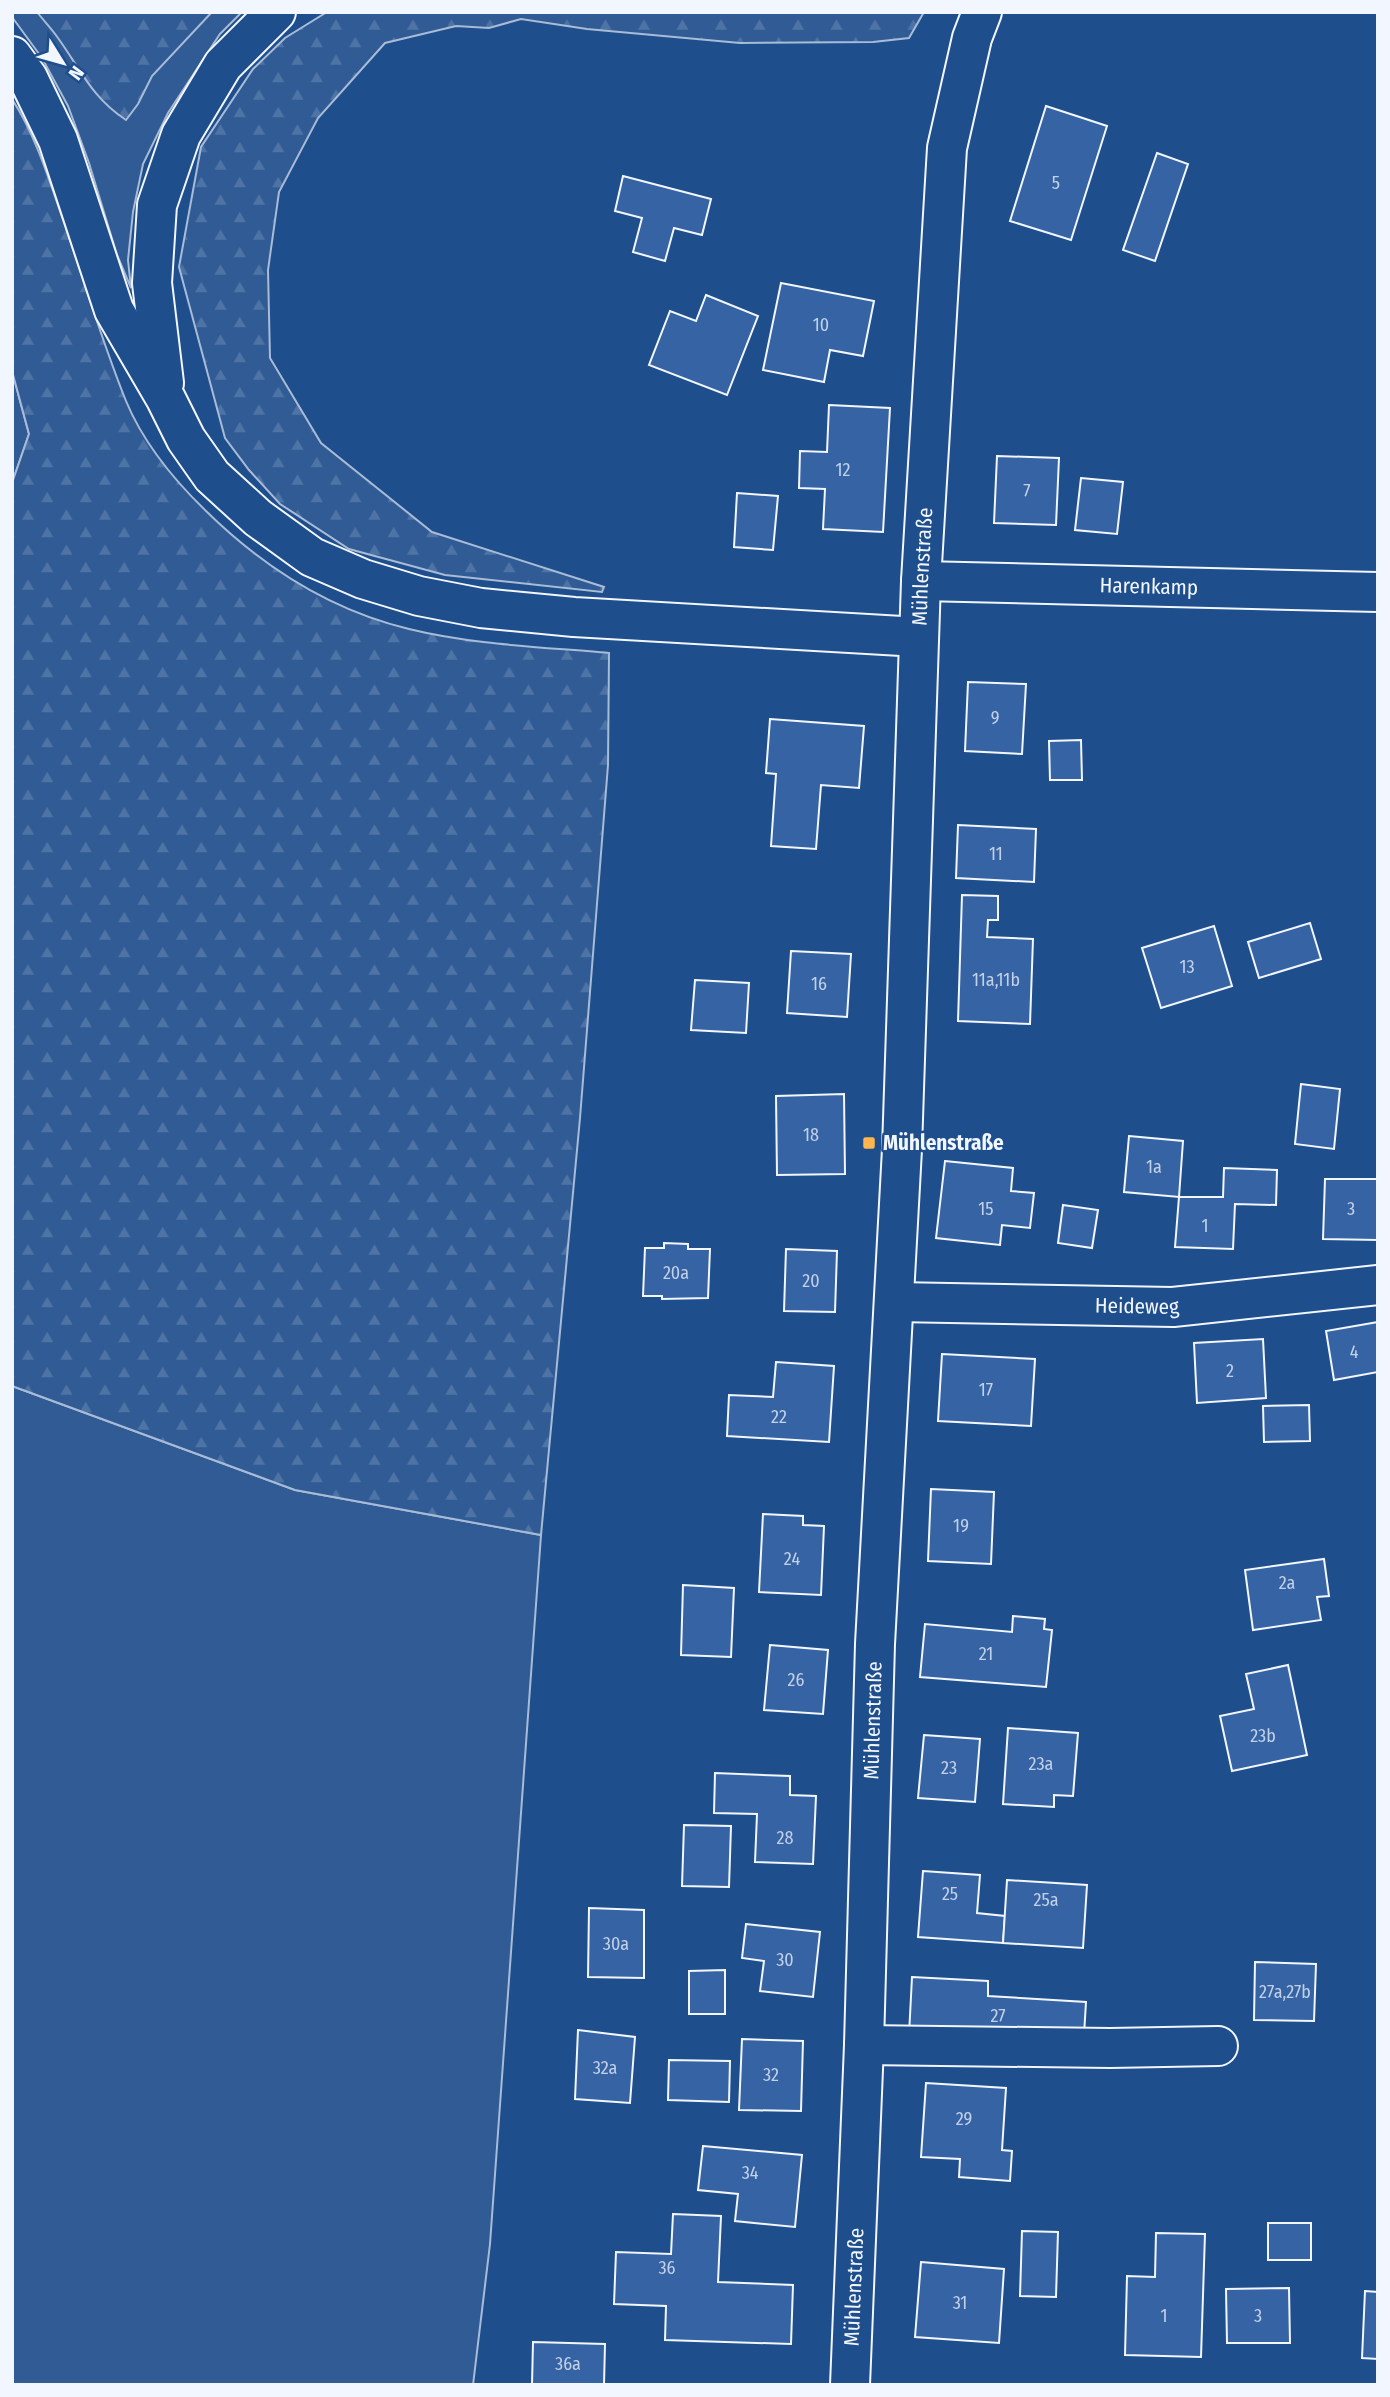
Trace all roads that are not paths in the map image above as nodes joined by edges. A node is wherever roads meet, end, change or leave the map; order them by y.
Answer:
1 (276, 12) edge
2 (982, 12) edge
3 (12, 55) edge
4 (166, 399) junction
5 (921, 581) junction
6 (1378, 592) edge
7 (919, 637) junction
8 (1378, 1285) edge
9 (895, 1302) junction
10 (864, 2045) junction
11 (1218, 2046) dead end
12 (849, 2385) edge

1 - 4 main road
2 - 5 main road, Mühlenstraße
3 - 4 main road
4 - 7 main road
5 - 6 main road, Harenkamp
5 - 7 main road, Mühlenstraße
7 - 9 main road, Mühlenstraße
8 - 9 main road, Heideweg
9 - 10 main road, Mühlenstraße
10 - 11 main road
10 - 12 main road, Mühlenstraße

